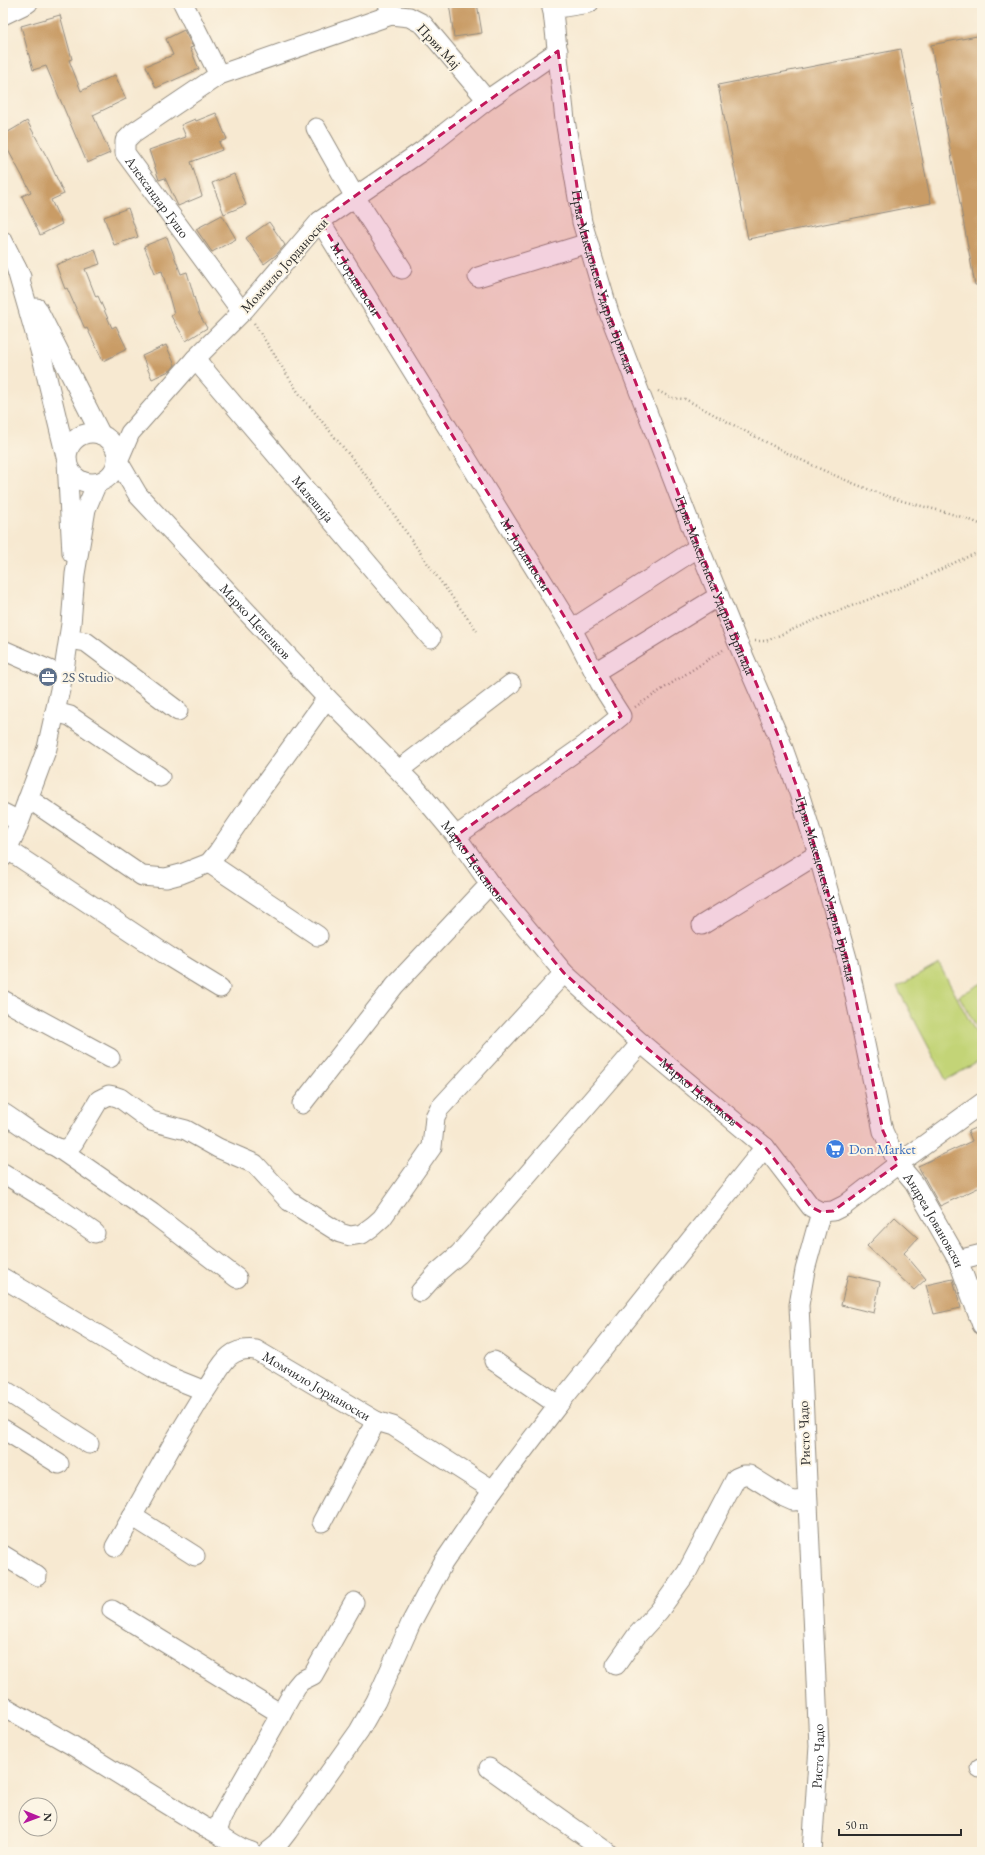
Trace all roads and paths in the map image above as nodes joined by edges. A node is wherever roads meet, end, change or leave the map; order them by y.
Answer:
1 (28, 3) edge
2 (183, 3) edge
3 (589, 3) edge
4 (552, 6) edge
5 (390, 9) edge
6 (3, 16) edge
7 (558, 51) junction
8 (219, 75) junction
9 (487, 100) junction
10 (316, 128) dead end
11 (355, 197) junction
12 (320, 221) junction
13 (3, 241) edge
14 (588, 243) junction
15 (16, 266) junction
16 (402, 269) dead end
17 (478, 277) dead end
18 (243, 311) junction
19 (194, 359) junction
20 (635, 384) junction
21 (130, 433) junction
22 (105, 437) junction
23 (67, 461) junction
24 (118, 461) junction
25 (101, 482) junction
26 (138, 495) junction
27 (982, 525) edge
28 (699, 547) junction
29 (982, 551) edge
30 (75, 574) junction
31 (719, 596) junction
32 (572, 629) junction
33 (477, 630) dead end
34 (431, 638) dead end
35 (69, 639) junction
36 (737, 641) junction
37 (3, 650) edge
38 (595, 672) junction
39 (63, 676) junction
40 (511, 684) dead end
41 (327, 698) junction
42 (178, 711) dead end
43 (55, 712) junction
44 (621, 716) junction
45 (399, 770) junction
46 (160, 777) dead end
47 (27, 800) junction
48 (11, 817) edge
49 (456, 836) junction
50 (5, 853) edge
51 (818, 854) junction
52 (209, 862) junction
53 (490, 884) junction
54 (702, 925) dead end
55 (318, 936) dead end
56 (564, 973) junction
57 (220, 988) dead end
58 (3, 1000) edge
59 (641, 1043) junction
60 (110, 1058) dead end
61 (982, 1103) edge
62 (302, 1104) dead end
63 (3, 1113) edge
64 (765, 1147) junction
65 (58, 1148) junction
66 (898, 1164) junction
67 (3, 1173) edge
68 (821, 1212) junction
69 (95, 1233) dead end
70 (982, 1254) edge
71 (958, 1260) junction
72 (3, 1278) edge
73 (237, 1278) dead end
74 (420, 1292) dead end
75 (982, 1325) edge
76 (494, 1361) dead end
77 (3, 1389) edge
78 (205, 1391) junction
79 (558, 1405) junction
80 (376, 1420) junction
81 (3, 1429) edge
82 (89, 1444) dead end
83 (59, 1464) dead end
84 (493, 1490) junction
85 (807, 1500) junction
86 (132, 1516) junction
87 (322, 1522) dead end
88 (115, 1547) dead end
89 (3, 1555) edge
90 (195, 1556) dead end
91 (37, 1576) dead end
92 (354, 1602) dead end
93 (112, 1610) dead end
94 (616, 1665) dead end
95 (3, 1706) edge
96 (281, 1714) junction
97 (489, 1768) dead end
98 (217, 1832) junction
99 (252, 1852) edge
100 (268, 1852) edge
101 (607, 1852) edge
102 (812, 1852) edge

1 - 6 street
2 - 8 street
3 - 4 street
4 - 7 street, Прва Македонска Ударна Бригада
5 - 8 street
5 - 9 street, Први Мај
7 - 9 street, Момчило Јорданоски
7 - 14 street, Прва Македонска Ударна Бригада
8 - 18 street, Александар Гушо
9 - 11 street, Момчило Јорданоски
10 - 11 street
11 - 12 street, Момчило Јорданоски
11 - 16 street
12 - 18 street, Момчило Јорданоски
12 - 32 street, М. Јорданоски
13 - 15 street
14 - 17 street
14 - 20 street, Прва Македонска Ударна Бригада
15 - 22 street
15 - 23 street
18 - 19 street, Момчило Јорданоски
18 - 33 path
19 - 21 street, Момчило Јорданоски
19 - 34 street, Малешија
20 - 27 path
20 - 28 street, Прва Македонска Ударна Бригада
21 - 22 street
21 - 24 street
22 - 23 street
22 - 24 street
23 - 25 street
23 - 30 street
24 - 25 street
24 - 26 street
25 - 26 street
25 - 30 street
26 - 41 street, Марко Цепенков
28 - 31 street, Прва Македонска Ударна Бригада
28 - 32 street
29 - 36 path
30 - 35 street
31 - 36 street, Прва Македонска Ударна Бригада
31 - 38 street
32 - 38 street, М. Јорданоски
35 - 39 street
35 - 42 street
36 - 44 path
36 - 51 street, Прва Македонска Ударна Бригада
37 - 39 street
38 - 44 street, М. Јорданоски
39 - 43 street
40 - 45 street
41 - 45 street, Марко Цепенков
41 - 52 street
43 - 46 street
43 - 47 street
44 - 49 street
45 - 49 street, Марко Цепенков
47 - 48 street
47 - 52 street
48 - 50 street
49 - 53 street, Марко Цепенков
50 - 57 street
51 - 54 street
51 - 66 street, Прва Македонска Ударна Бригада
52 - 55 street
53 - 56 street, Марко Цепенков
53 - 62 street
56 - 59 street, Марко Цепенков
56 - 65 street
58 - 60 street
59 - 64 street, Марко Цепенков
59 - 74 street
61 - 66 street
63 - 65 street
64 - 68 street, Марко Цепенков
64 - 79 street
65 - 73 street
66 - 68 street
66 - 71 street, Андреа Јовановски
67 - 69 street
68 - 85 street, Ристо Чадо
70 - 71 street
71 - 75 street, Андреа Јовановски
72 - 78 street
76 - 79 street
77 - 82 street
78 - 80 street, Момчило Јорданоски
78 - 86 street, Момчило Јорданоски
79 - 84 street
80 - 84 street, Момчило Јорданоски
80 - 87 street
81 - 83 street
84 - 100 street
85 - 94 street
85 - 102 street, Ристо Чадо
86 - 88 street, Момчило Јорданоски
86 - 90 street
89 - 91 street
92 - 96 street
93 - 96 street
95 - 98 street
96 - 98 street
97 - 101 street
98 - 99 street

